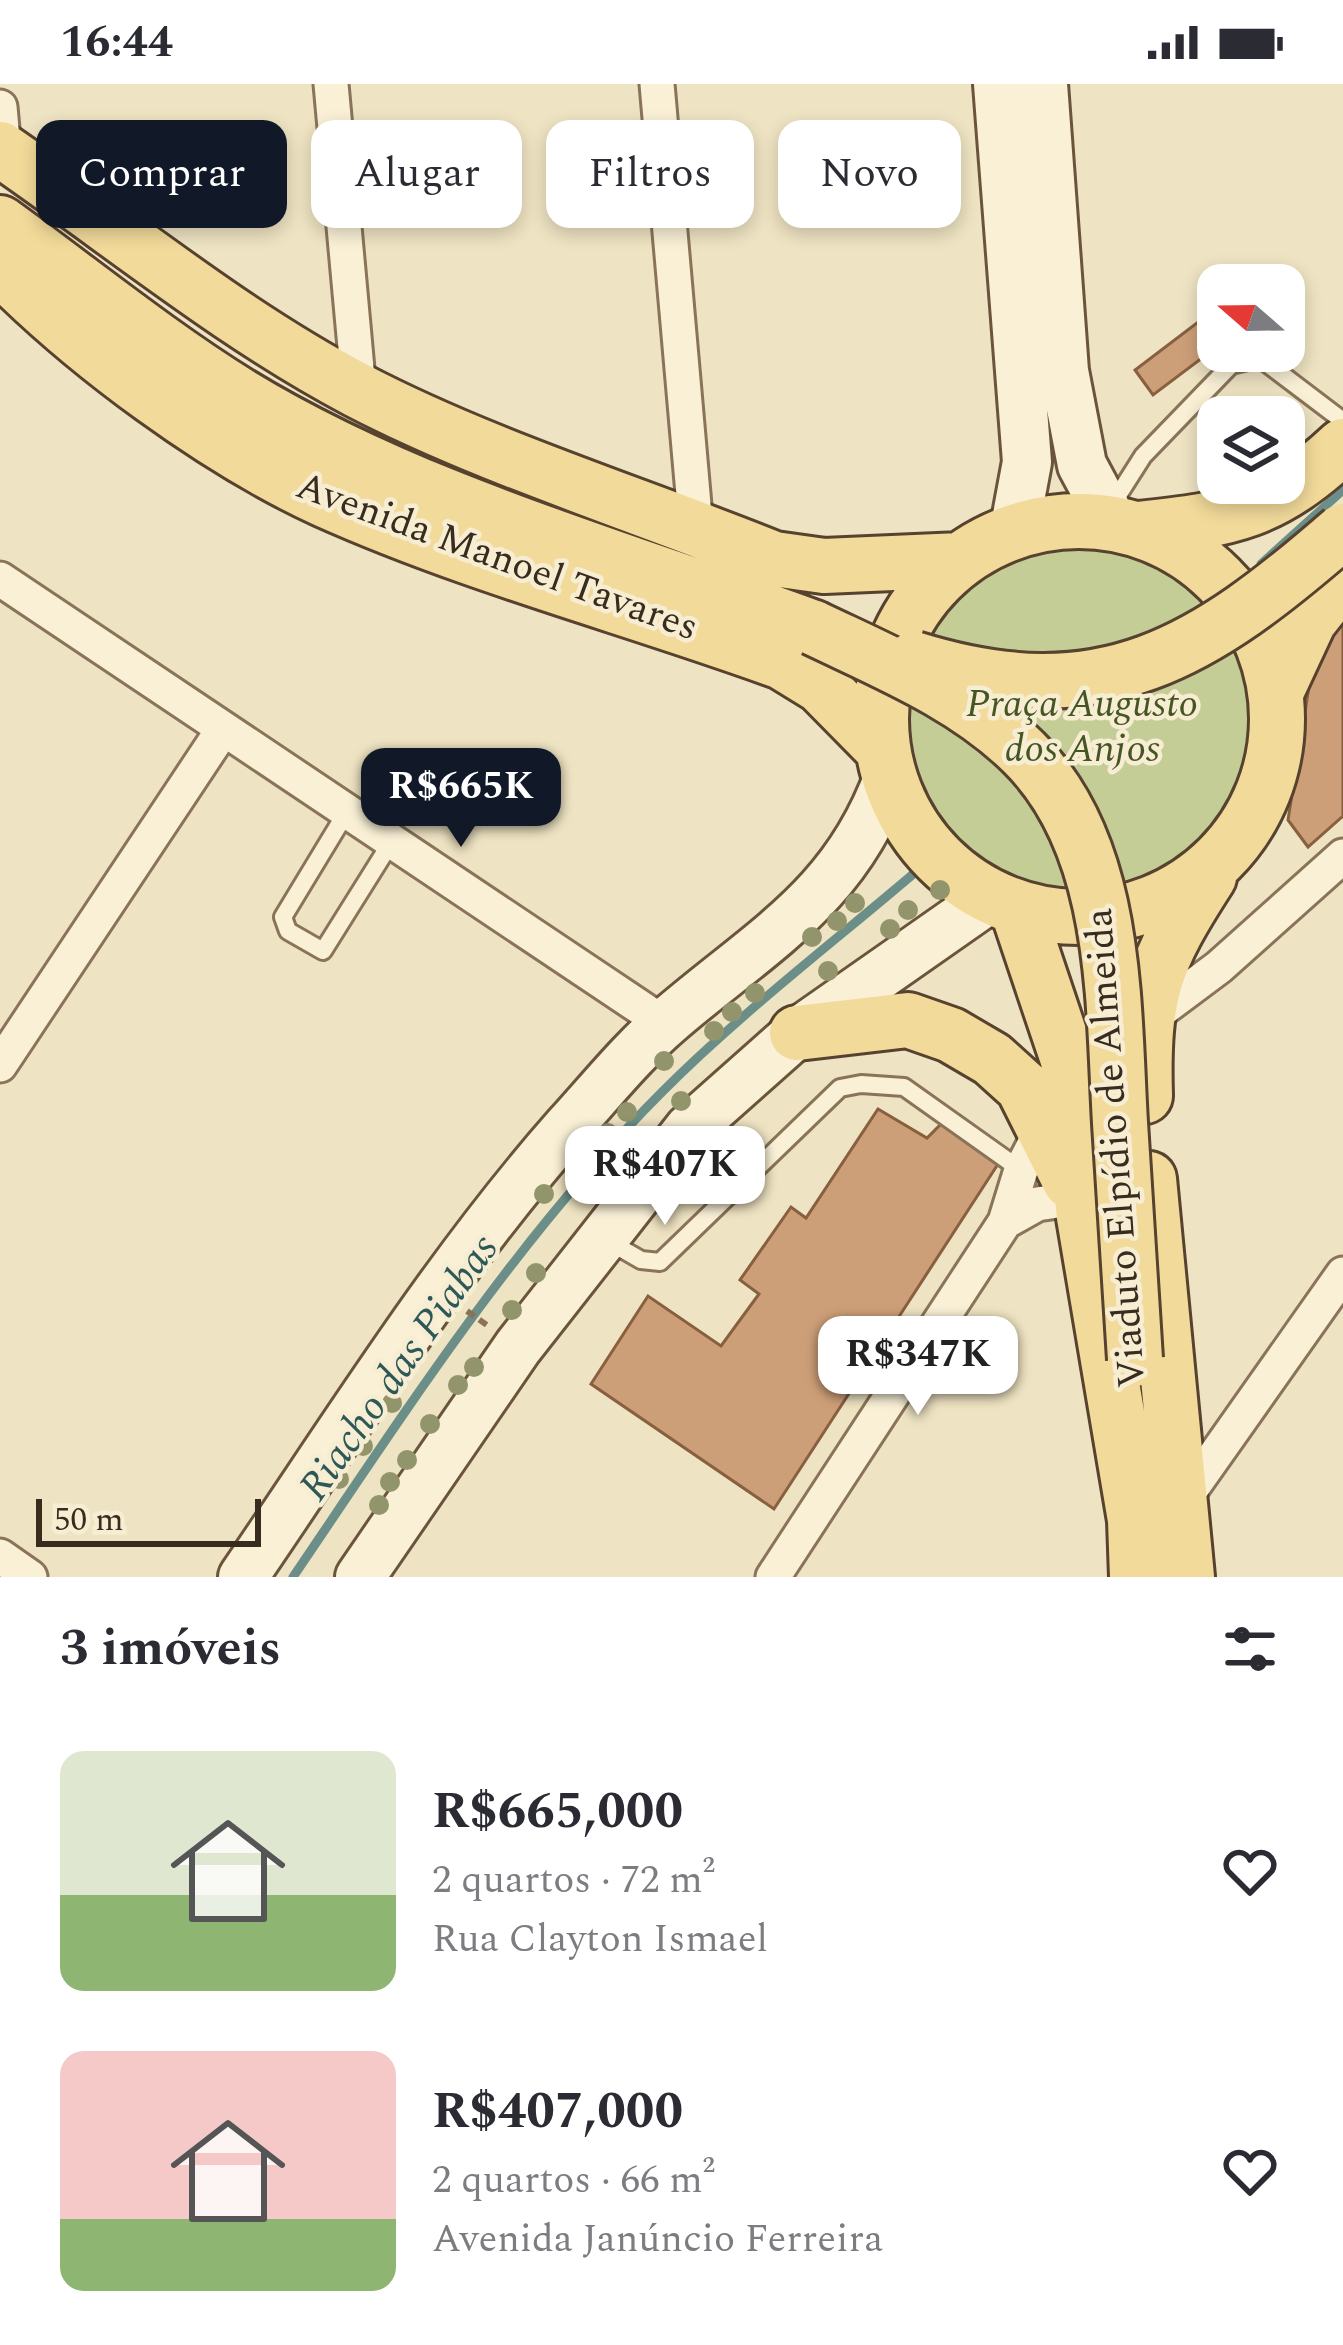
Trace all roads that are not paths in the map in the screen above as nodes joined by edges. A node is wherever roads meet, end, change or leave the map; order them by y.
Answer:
1 (331, 84) edge
2 (657, 84) edge
3 (998, 84) edge
4 (1043, 84) edge
5 (1, 136) edge
6 (0, 223) edge
7 (0, 266) edge
8 (359, 391) junction
9 (1343, 421) edge
10 (1343, 446) edge
11 (1119, 521) junction
12 (696, 528) junction
13 (1343, 531) edge
14 (1014, 532) junction
15 (961, 560) junction
16 (1343, 578) edge
17 (0, 579) edge
18 (814, 628) junction
19 (1276, 692) junction
20 (222, 731) junction
21 (886, 762) junction
22 (346, 813) junction
23 (389, 844) junction
24 (1224, 855) junction
25 (1343, 856) edge
26 (1004, 903) junction
27 (664, 1024) junction
28 (1142, 1024) junction
29 (797, 1033) junction
30 (0, 1064) edge
31 (1032, 1149) junction
32 (1082, 1204) junction
33 (1005, 1222) junction
34 (603, 1238) junction
35 (1343, 1274) edge
36 (1309, 1322) junction
37 (1343, 1325) edge
38 (1157, 1513) junction
39 (0, 1556) edge
40 (30, 1577) edge
41 (243, 1577) edge
42 (360, 1577) edge
43 (773, 1577) edge
44 (1137, 1577) edge
45 (1187, 1577) edge

1 - 8 street
2 - 12 street
3 - 14 main road
4 - 11 main road
5 - 8 main road
6 - 18 main road, Viaduto Elpídio de Almeida
7 - 21 main road, Avenida Manoel Tavares
8 - 12 main road
9 - 11 lane
10 - 11 main road
11 - 14 main road
11 - 19 main road
12 - 15 main road
13 - 18 main road, Viaduto Elpídio de Almeida, bridge
14 - 15 main road
15 - 21 main road
16 - 19 main road
17 - 20 street
18 - 38 main road, Viaduto Elpídio de Almeida, bridge
19 - 24 main road
20 - 22 street
20 - 30 street
21 - 26 main road
21 - 27 main road
22 - 23 street
22 - 23 lane
23 - 27 street
24 - 26 main road
24 - 28 main road
25 - 28 street
26 - 29 main road
26 - 32 main road
27 - 41 main road
28 - 38 main road
29 - 31 main road
29 - 34 main road
31 - 32 main road
31 - 33 street
31 - 34 lane
32 - 33 street
32 - 38 main road
33 - 43 street
34 - 42 main road
35 - 36 street
36 - 37 street
36 - 38 street
38 - 44 main road
38 - 45 main road
39 - 40 street

